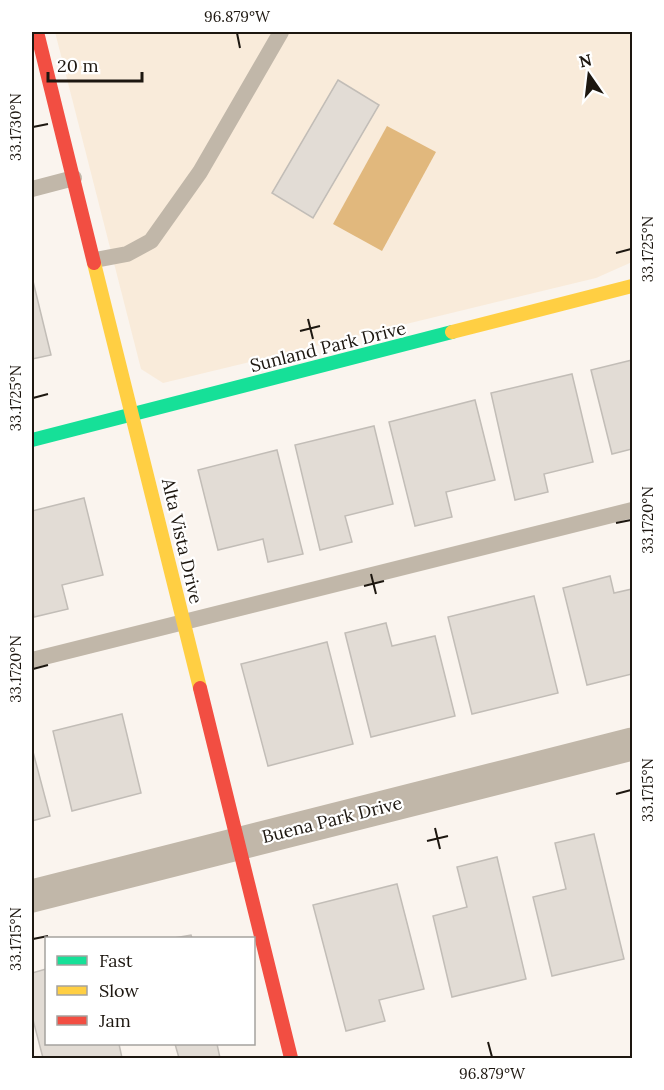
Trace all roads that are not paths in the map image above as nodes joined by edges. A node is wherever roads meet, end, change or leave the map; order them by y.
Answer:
1 (37, 32) edge
2 (281, 32) edge
3 (74, 178) junction
4 (32, 189) edge
5 (95, 260) junction
6 (633, 286) edge
7 (133, 415) junction
8 (32, 440) edge
9 (633, 510) edge
10 (183, 622) junction
11 (32, 660) edge
12 (633, 744) edge
13 (236, 844) junction
14 (32, 896) edge
15 (291, 1059) edge

1 - 3 street, Alta Vista Drive
2 - 5 lane
3 - 4 lane
3 - 5 street, Alta Vista Drive
5 - 7 street, Alta Vista Drive
6 - 7 street, Sunland Park Drive
7 - 8 street, Sunland Park Drive
7 - 10 street, Alta Vista Drive
9 - 10 lane
10 - 11 lane
10 - 13 street, Alta Vista Drive
12 - 13 street, Buena Park Drive
13 - 14 street, Buena Park Drive
13 - 15 street, Alta Vista Drive

